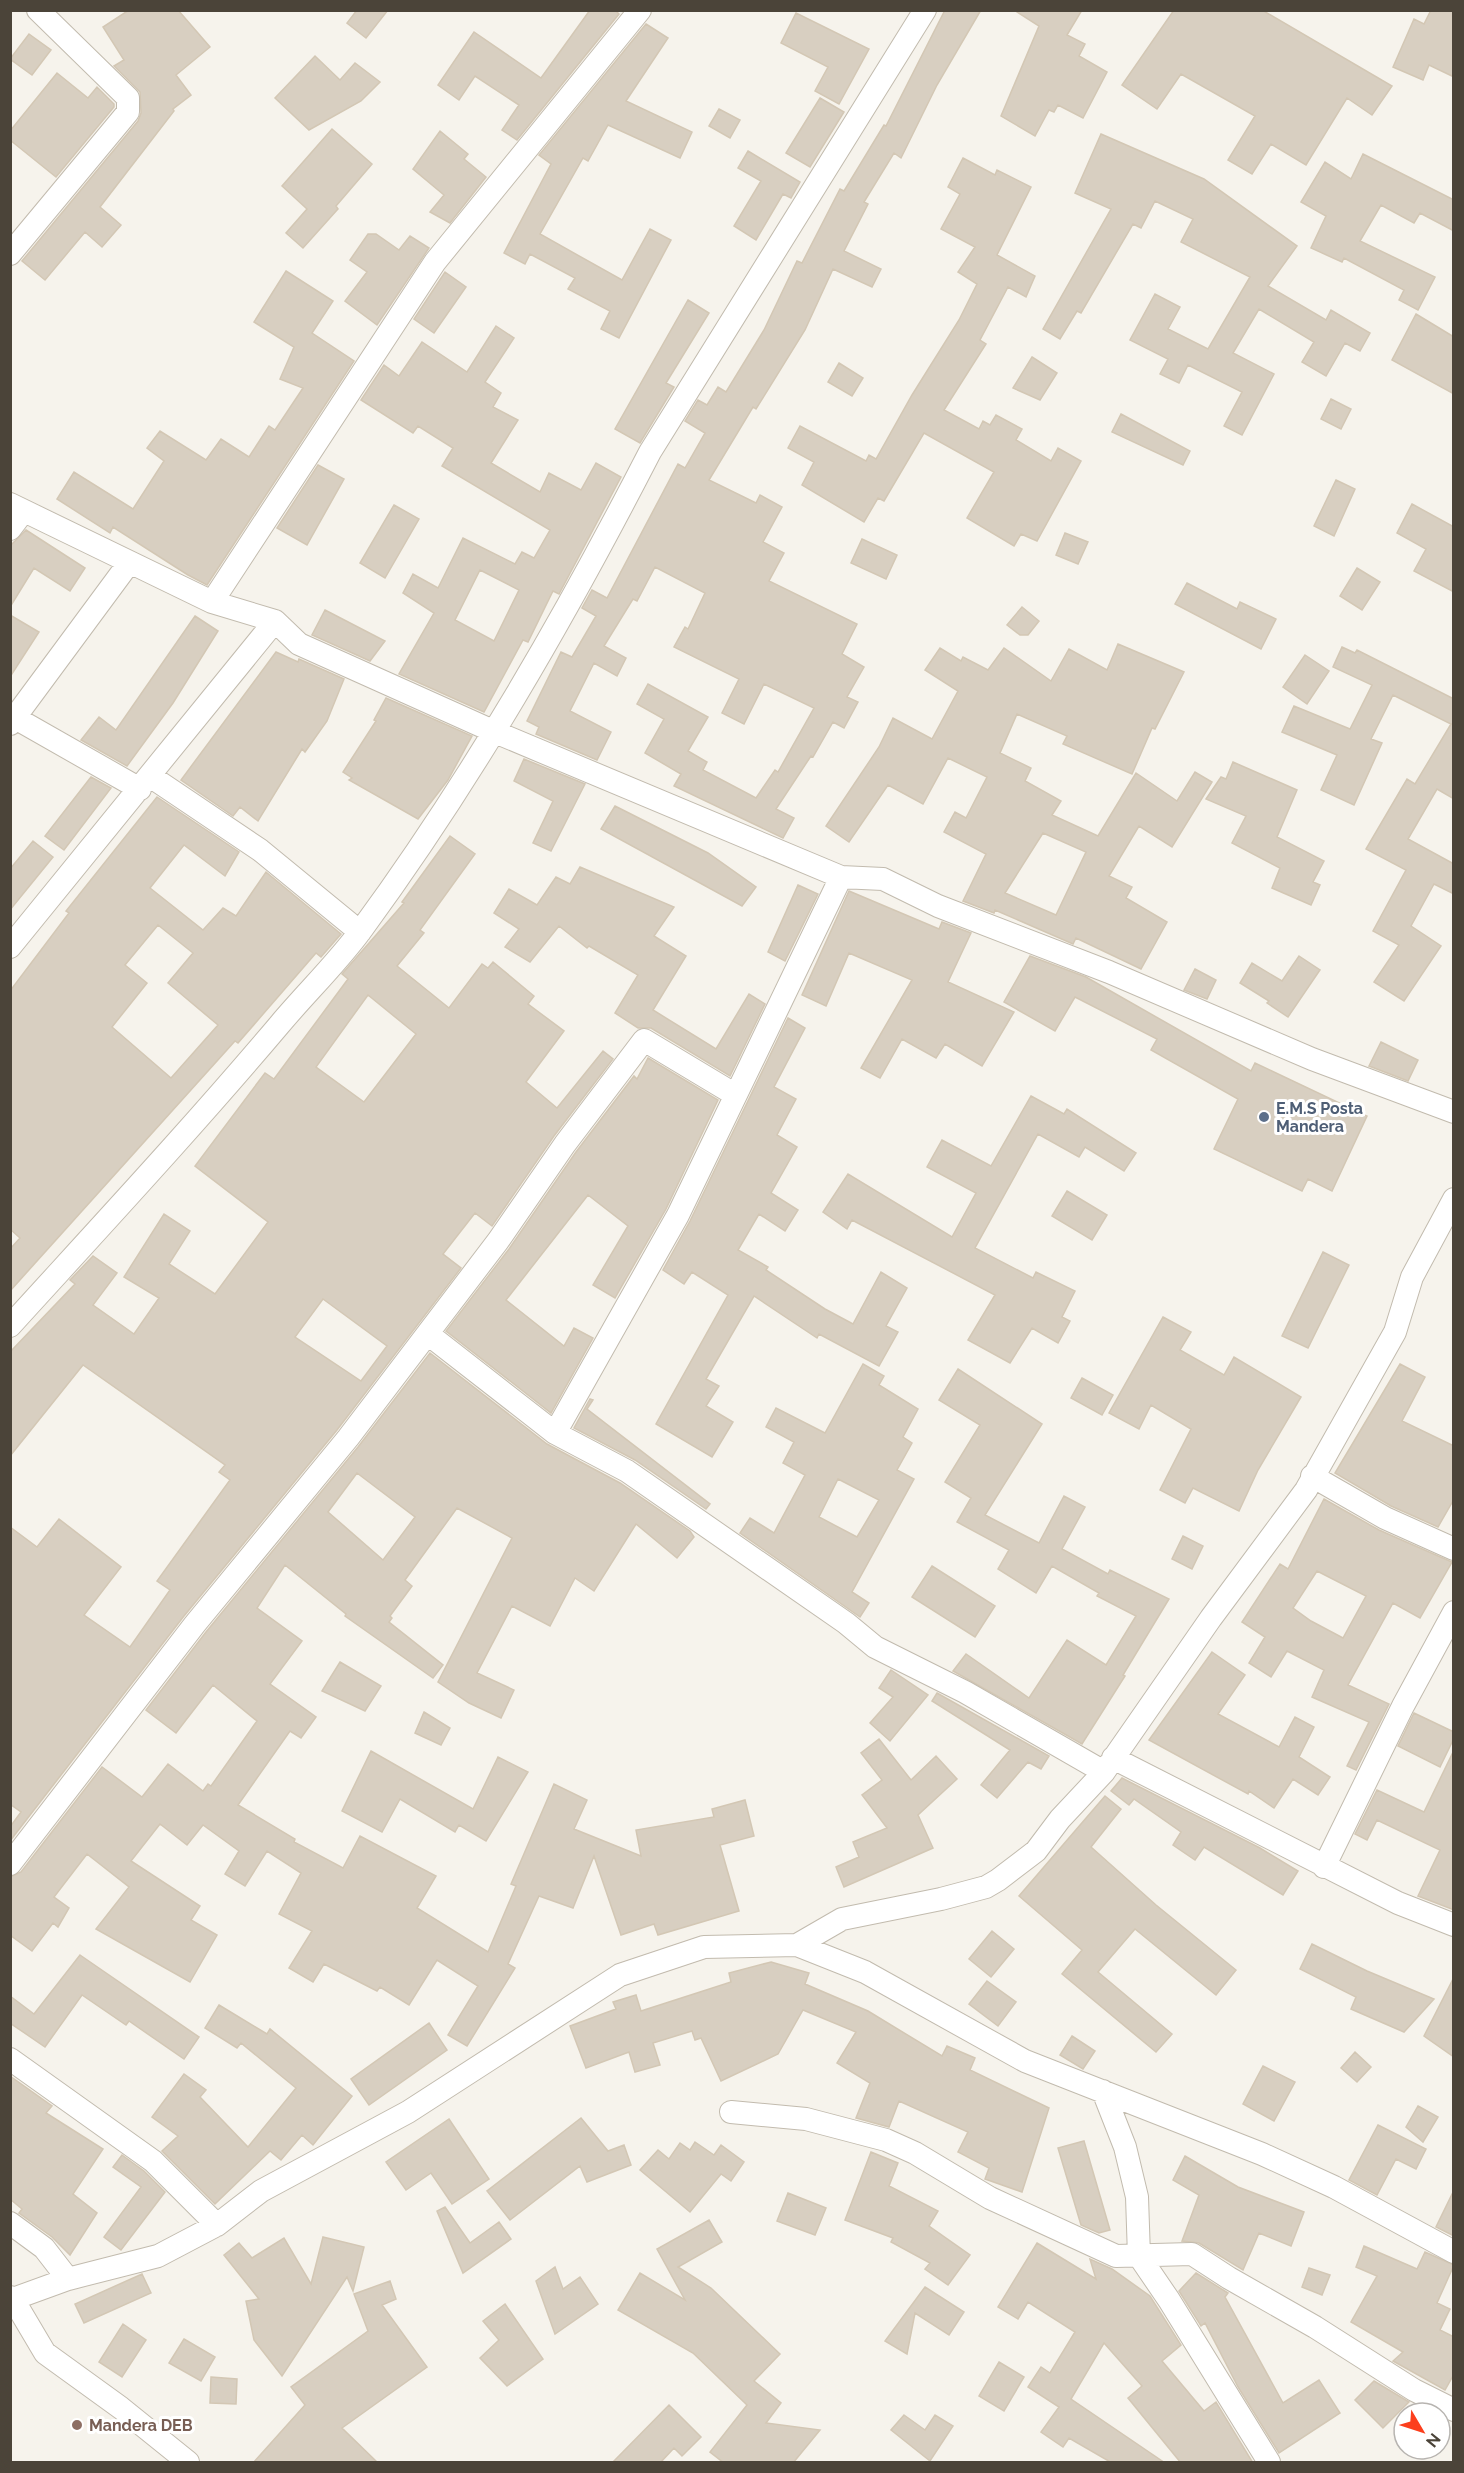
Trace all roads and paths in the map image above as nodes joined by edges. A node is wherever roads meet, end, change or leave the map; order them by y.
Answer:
1 (38, 10) edge
2 (640, 10) edge
3 (925, 10) edge
4 (10, 254) edge
5 (15, 515) edge
6 (129, 563) junction
7 (212, 602) junction
8 (275, 621) junction
9 (12, 719) edge
10 (495, 732) junction
11 (145, 782) junction
12 (841, 877) junction
13 (360, 932) junction
14 (10, 947) edge
15 (734, 1094) junction
16 (1454, 1112) edge
17 (1454, 1199) edge
18 (10, 1326) edge
19 (428, 1334) junction
20 (555, 1433) junction
21 (1312, 1476) junction
22 (1454, 1549) edge
23 (1454, 1612) edge
24 (1108, 1765) junction
25 (10, 1864) edge
26 (1324, 1867) junction
27 (1454, 1925) edge
28 (797, 1945) junction
29 (10, 2060) edge
30 (1103, 2091) junction
31 (731, 2112) dead end
32 (10, 2223) edge
33 (217, 2225) junction
34 (1454, 2252) edge
35 (1139, 2256) junction
36 (68, 2279) junction
37 (12, 2298) edge
38 (1454, 2410) edge
39 (188, 2463) edge
40 (1269, 2463) edge

1 - 4 street
2 - 7 street
3 - 10 street
5 - 6 street
6 - 7 street
6 - 9 street
7 - 8 street
8 - 10 street
8 - 11 street
9 - 11 street
10 - 12 street
10 - 13 street
11 - 13 street
11 - 14 street
12 - 15 street
12 - 16 street
13 - 18 street
15 - 19 street
15 - 20 street
17 - 21 street
19 - 20 street
19 - 25 street
20 - 24 street
21 - 22 street
21 - 24 street
23 - 26 street
24 - 26 street
24 - 28 street
26 - 27 street
28 - 30 street
28 - 33 street
29 - 33 street
30 - 34 street
30 - 35 street
31 - 35 street
32 - 36 street
33 - 36 street
35 - 38 street
35 - 40 street
36 - 37 street
37 - 39 street

